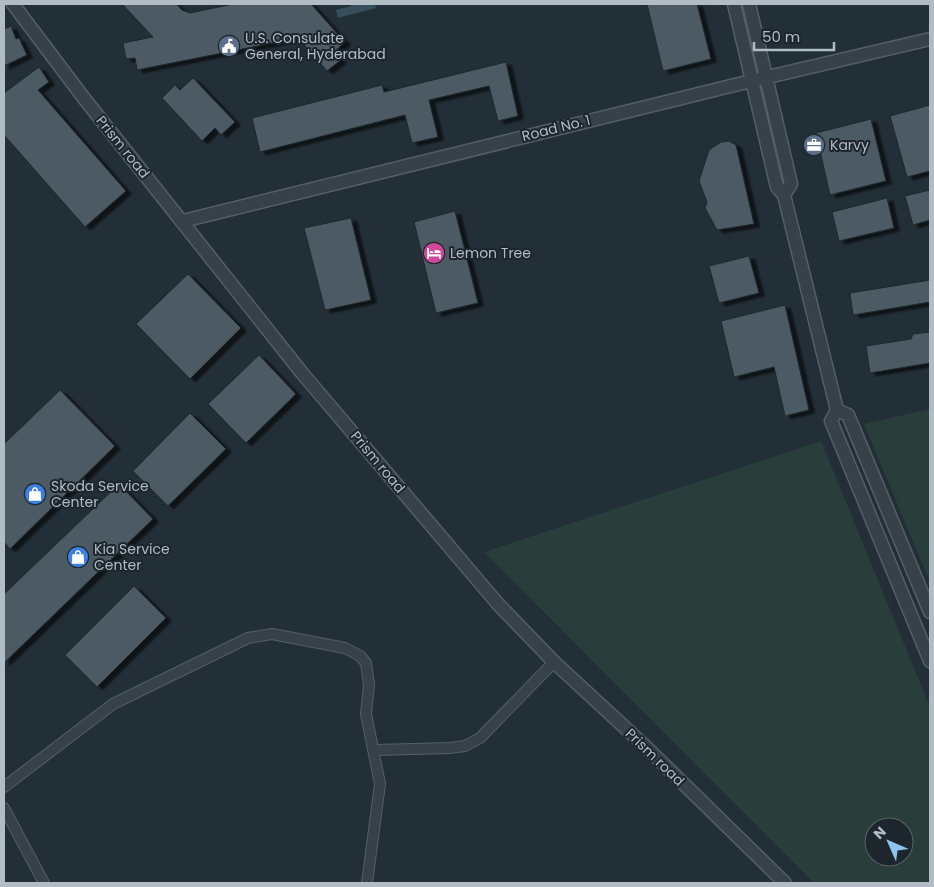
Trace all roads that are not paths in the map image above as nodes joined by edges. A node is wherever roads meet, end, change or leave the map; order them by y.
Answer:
1 (13, 4) edge
2 (734, 4) edge
3 (749, 4) edge
4 (930, 39) edge
5 (767, 77) junction
6 (750, 80) junction
7 (784, 196) junction
8 (183, 221) junction
9 (837, 410) junction
10 (930, 612) edge
11 (930, 661) edge
12 (554, 662) junction
13 (374, 750) junction
14 (4, 787) edge
15 (4, 808) edge
16 (44, 883) edge
17 (368, 883) edge
18 (784, 883) edge

1 - 8 street, Prism road
2 - 6 street
3 - 5 street
4 - 5 street, Road No. 1
5 - 6 street, Road No. 1
5 - 7 street
6 - 7 street
6 - 8 street, Road No. 1
7 - 9 street
8 - 12 street, Prism road
9 - 10 street
9 - 11 street
12 - 13 street
12 - 18 street, Prism road
13 - 14 street
13 - 17 street
15 - 16 street

